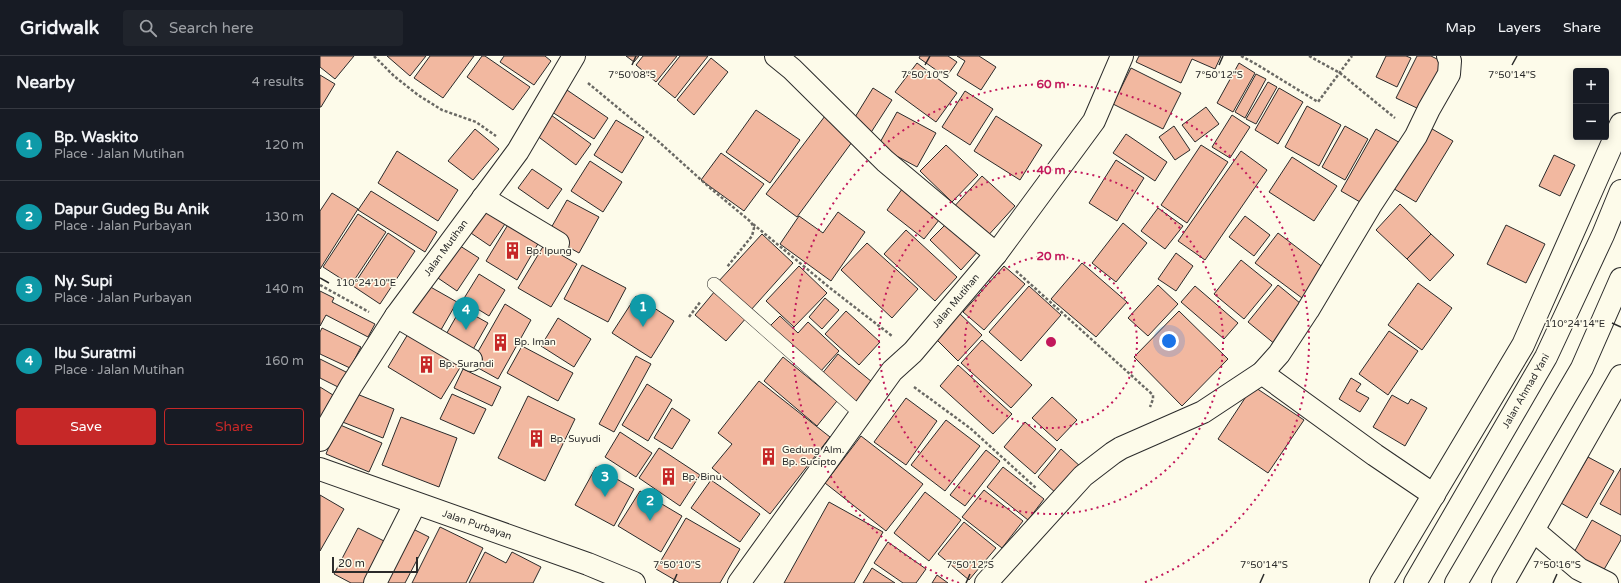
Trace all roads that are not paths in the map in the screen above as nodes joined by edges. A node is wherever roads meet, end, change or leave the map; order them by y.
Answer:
1 (776, 56) edge
2 (1122, 56) edge
3 (1448, 56) edge
4 (571, 61) edge
5 (1621, 124) edge
6 (1621, 191) edge
7 (483, 198) junction
8 (558, 243) dead end
9 (996, 254) junction
10 (1621, 279) edge
11 (714, 284) road end
12 (394, 320) junction
13 (471, 360) dead end
14 (1262, 373) junction
15 (1621, 376) edge
16 (861, 414) junction
17 (320, 440) edge
18 (320, 469) edge
19 (1434, 495) junction
20 (415, 504) junction
21 (1534, 531) junction
22 (607, 578) edge
23 (375, 583) edge
24 (634, 583) edge
25 (739, 583) edge
26 (986, 583) edge
27 (1381, 583) edge
28 (1416, 583) edge
29 (1456, 583) edge
30 (1503, 583) edge
31 (1607, 583) edge

1 - 9 main road
2 - 9 main road, Jalan Mutihan
3 - 14 main road
4 - 7 main road, Jalan Mutihan
5 - 19 main road
6 - 28 main road, Jalan Ahmad Yani
7 - 8 main road
7 - 12 main road, Jalan Mutihan
9 - 16 main road, Jalan Mutihan
10 - 29 main road
11 - 16 lane
12 - 13 main road
12 - 17 main road, Jalan Mutihan
14 - 19 main road
14 - 26 main road
15 - 21 main road
16 - 25 main road, Jalan Mutihan
18 - 20 main road, Jalan Purbayan
19 - 27 main road
20 - 22 main road, Jalan Purbayan
20 - 23 main road
21 - 30 main road
21 - 31 main road
22 - 24 main road, Jalan Purbayan

